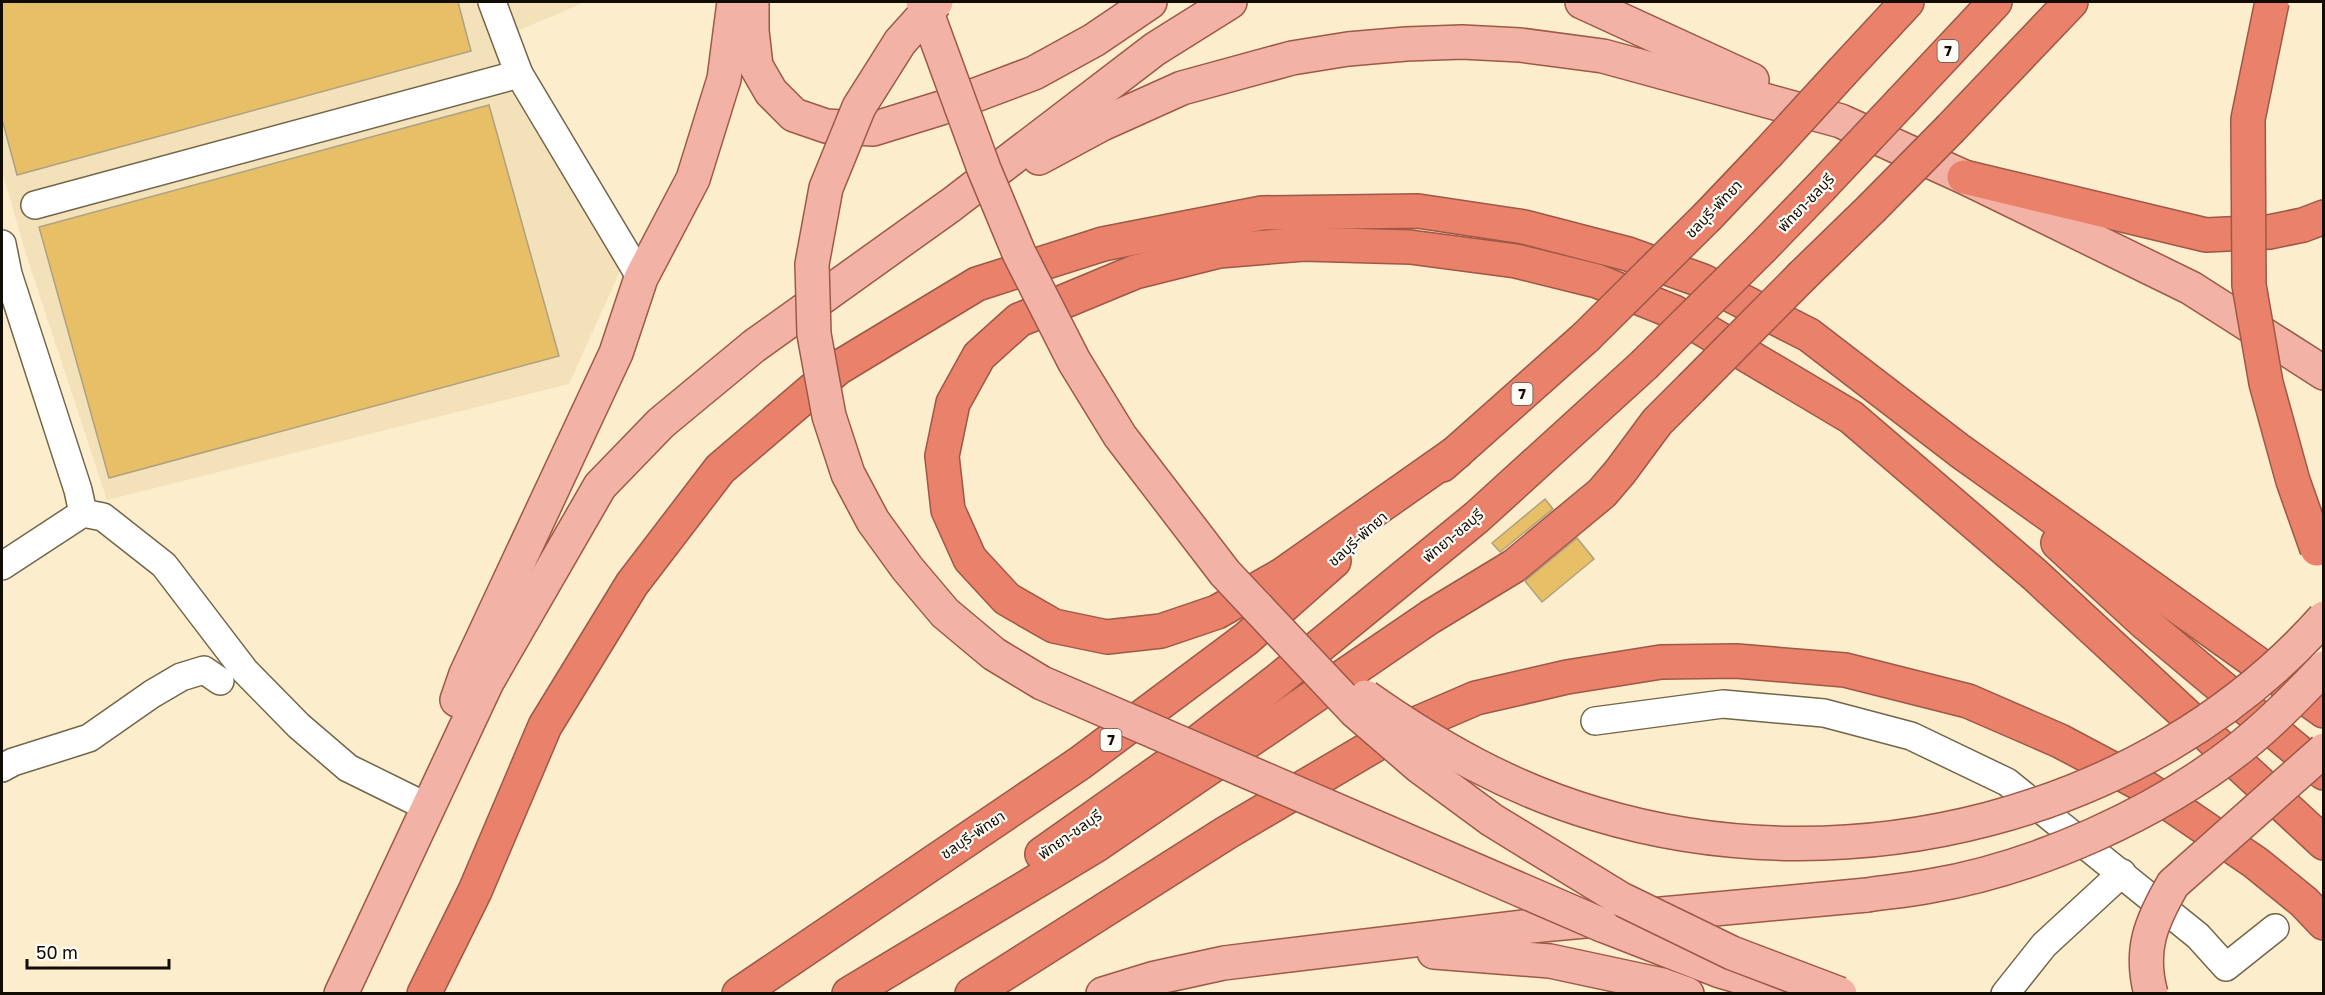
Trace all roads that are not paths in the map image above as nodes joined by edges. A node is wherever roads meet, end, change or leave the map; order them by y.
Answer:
1 (492, 2) edge
2 (734, 2) edge
3 (752, 2) edge
4 (923, 2) edge
5 (936, 2) edge
6 (1150, 2) edge
7 (1230, 2) edge
8 (1582, 2) edge
9 (1907, 2) edge
10 (1995, 2) edge
11 (2071, 2) edge
12 (2272, 2) edge
13 (519, 74) junction
14 (1841, 121) junction
15 (1964, 177) junction
16 (35, 205) dead end
17 (951, 205) junction
18 (2324, 217) edge
19 (2, 244) edge
20 (641, 278) junction
21 (2324, 374) edge
22 (1960, 451) junction
23 (1457, 452) junction
24 (83, 513) junction
25 (2320, 556) edge
26 (2, 566) edge
27 (1225, 573) junction
28 (2324, 618) edge
29 (2324, 668) edge
30 (220, 681) dead end
31 (2324, 711) edge
32 (1595, 721) dead end
33 (2324, 750) edge
34 (2, 768) edge
35 (2324, 773) edge
36 (417, 802) junction
37 (2324, 843) edge
38 (2256, 863) junction
39 (2122, 873) junction
40 (2324, 909) edge
41 (2324, 923) edge
42 (2275, 928) dead end
43 (1366, 946) junction
44 (356, 962) junction
45 (341, 993) edge
46 (424, 993) edge
47 (739, 993) edge
48 (844, 993) edge
49 (849, 993) edge
50 (972, 993) edge
51 (1103, 993) edge
52 (1687, 993) edge
53 (1800, 993) edge
54 (1840, 993) edge
55 (2006, 993) edge
56 (2151, 993) edge

1 - 13 street
2 - 20 main road
3 - 6 main road
4 - 27 main road, bridge
5 - 53 main road, bridge
7 - 17 main road
8 - 14 main road
9 - 23 highway, ชลบุรี-พัทยา / 7, bridge
10 - 48 highway, พัทยา-ชลบุรี / 7, bridge
11 - 49 highway, bridge
12 - 25 highway, bridge
13 - 16 street
13 - 20 street
14 - 15 main road
14 - 17 main road
15 - 18 highway
15 - 21 main road
17 - 44 main road
19 - 24 street
20 - 36 main road
22 - 31 highway
22 - 35 highway
22 - 46 highway
23 - 37 highway
23 - 47 highway, ชลบุรี-พัทยา / 7
24 - 26 street
24 - 36 street
27 - 28 main road, bridge
27 - 54 main road, bridge
29 - 43 main road, bridge
30 - 34 street
32 - 39 street
33 - 56 main road, bridge
36 - 44 main road
38 - 40 highway
38 - 41 highway
38 - 50 highway
39 - 42 street
39 - 55 street
43 - 51 main road
43 - 52 main road
44 - 45 main road

